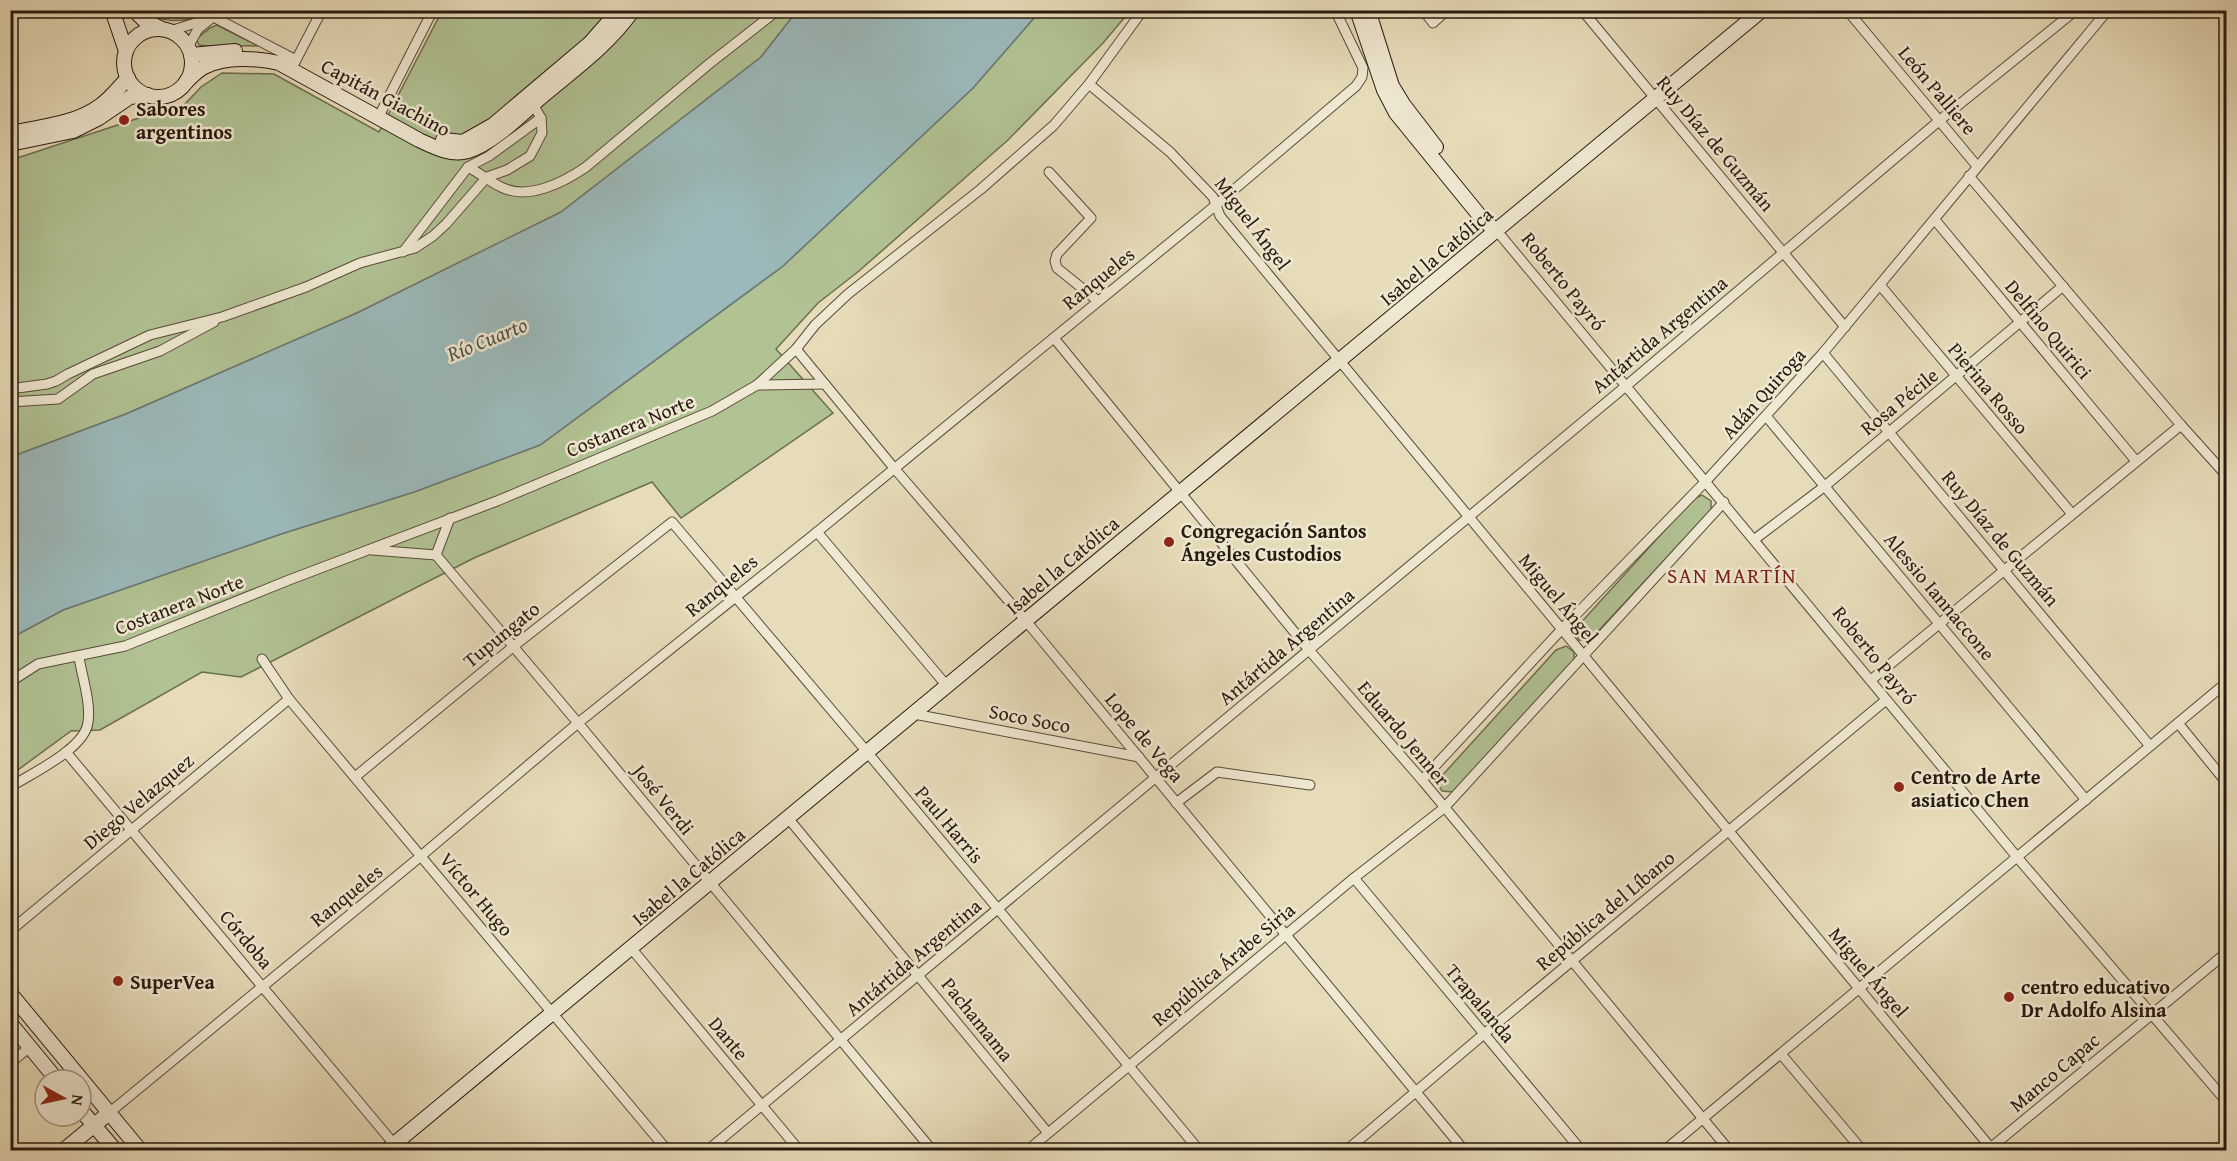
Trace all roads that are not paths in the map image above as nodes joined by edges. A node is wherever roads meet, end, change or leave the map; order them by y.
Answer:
1 (112, 10) edge
2 (134, 10) edge
3 (200, 10) edge
4 (322, 10) edge
5 (433, 10) edge
6 (633, 10) edge
7 (778, 10) edge
8 (1143, 10) edge
9 (1335, 10) edge
10 (1358, 10) edge
11 (1368, 10) edge
12 (1423, 10) edge
13 (1447, 10) edge
14 (1582, 10) edge
15 (1762, 10) edge
16 (1847, 10) edge
17 (2076, 10) edge
18 (616, 11) edge
19 (2104, 13) edge
20 (215, 14) edge
21 (165, 29) junction
22 (126, 51) junction
23 (190, 51) junction
24 (293, 64) junction
25 (128, 78) junction
26 (186, 82) junction
27 (1089, 84) junction
28 (148, 95) junction
29 (1655, 99) junction
30 (531, 100) junction
31 (380, 114) junction
32 (541, 118) junction
33 (1940, 120) junction
34 (10, 133) edge
35 (10, 144) edge
36 (1977, 166) junction
37 (468, 167) junction
38 (1049, 172) dead end
39 (1969, 176) junction
40 (487, 177) junction
41 (1216, 205) junction
42 (1935, 220) junction
43 (1497, 231) junction
44 (403, 252) junction
45 (1783, 253) junction
46 (1880, 285) junction
47 (2063, 286) junction
48 (1098, 301) junction
49 (222, 317) junction
50 (2020, 323) junction
51 (1845, 327) junction
52 (1054, 338) junction
53 (796, 349) junction
54 (1823, 353) junction
55 (1340, 360) junction
56 (1956, 378) junction
57 (825, 384) junction
58 (757, 385) junction
59 (1626, 387) junction
60 (10, 389) edge
61 (10, 402) edge
62 (1766, 416) junction
63 (2181, 425) junction
64 (1890, 432) junction
65 (2136, 461) junction
66 (894, 468) junction
67 (2226, 475) edge
68 (1706, 481) junction
69 (1825, 486) junction
70 (1181, 492) junction
71 (1724, 502) junction
72 (2072, 514) junction
73 (1469, 517) junction
74 (450, 518) junction
75 (672, 522) joint
76 (817, 532) junction
77 (1755, 539) junction
78 (370, 549) junction
79 (436, 555) junction
80 (2006, 570) junction
81 (736, 596) junction
82 (1026, 621) junction
83 (1940, 623) junction
84 (1562, 629) junction
85 (514, 646) junction
86 (1309, 650) junction
87 (1584, 656) junction
88 (79, 657) junction
89 (262, 659) dead end
90 (1871, 680) junction
91 (10, 682) edge
92 (2226, 683) edge
93 (947, 686) junction
94 (289, 699) junction
95 (1886, 700) junction
96 (914, 714) junction
97 (578, 723) junction
98 (2178, 723) junction
99 (2150, 746) junction
100 (66, 752) junction
101 (867, 752) junction
102 (1139, 757) junction
103 (355, 777) junction
104 (1156, 778) junction
105 (1422, 780) junction
106 (2226, 782) edge
107 (1310, 785) dead end
108 (10, 787) edge
109 (2086, 800) junction
110 (1176, 803) junction
111 (1444, 808) junction
112 (788, 818) junction
113 (133, 830) junction
114 (1729, 831) junction
115 (421, 856) junction
116 (2017, 857) junction
117 (1354, 878) junction
118 (710, 883) junction
119 (998, 909) junction
120 (10, 931) edge
121 (1286, 935) junction
122 (631, 948) junction
123 (2226, 953) edge
124 (1572, 961) junction
125 (919, 975) junction
126 (263, 986) junction
127 (1859, 988) junction
128 (10, 993) edge
129 (552, 1013) junction
130 (2153, 1014) junction
131 (10, 1023) edge
132 (1484, 1034) junction
133 (841, 1040) junction
134 (30, 1047) junction
135 (1781, 1054) junction
136 (10, 1063) edge
137 (1128, 1066) junction
138 (47, 1068) edge
139 (1415, 1092) junction
140 (2226, 1101) edge
141 (762, 1106) junction
142 (109, 1113) junction
143 (1703, 1119) junction
144 (93, 1125) joint
145 (90, 1128) edge
146 (1048, 1133) junction
147 (393, 1148) edge
148 (1989, 1149) edge
149 (64, 1150) edge
150 (115, 1150) edge
151 (140, 1150) edge
152 (667, 1150) edge
153 (708, 1150) edge
154 (799, 1150) edge
155 (932, 1150) edge
156 (1028, 1150) edge
157 (1198, 1150) edge
158 (1347, 1150) edge
159 (1464, 1150) edge
160 (1581, 1150) edge
161 (1665, 1150) edge
162 (1729, 1150) edge
163 (1862, 1150) edge

1 - 22 main road
2 - 21 main road
3 - 20 street
4 - 24 street
5 - 31 street
6 - 30 main road, Capitán Giachino
7 - 40 street
8 - 27 street, Costanera Norte
9 - 41 street, Ranqueles
10 - 43 main road, Roberto Payró
11 - 43 main road, Roberto Payró
12 - 13 street
14 - 29 street, Ruy Díaz de Guzmán
15 - 29 main road, Isabel la Católica
16 - 33 street, León Palliere
17 - 33 street
18 - 30 main road, Capitán Giachino
19 - 36 street, Adán Quiroga
20 - 21 street
20 - 23 street
20 - 24 street
21 - 22 main road
21 - 23 main road
22 - 25 main road
23 - 24 main road
23 - 26 main road
24 - 26 main road, Capitán Giachino
24 - 31 main road
25 - 28 main road
25 - 34 main road
26 - 28 main road
27 - 41 street, Miguel Ángel
27 - 53 street, Costanera Norte
28 - 35 main road
29 - 43 main road, Isabel la Católica
29 - 45 street, Ruy Díaz de Guzmán
30 - 31 main road, Capitán Giachino
30 - 31 main road, Capitán Giachino
30 - 32 street
32 - 37 street
32 - 40 street
33 - 36 street, León Palliere
33 - 45 street, Antártida Argentina
36 - 39 street, Adán Quiroga
37 - 40 street
37 - 44 street
38 - 48 street
39 - 42 street, Adán Quiroga
39 - 47 street
40 - 44 street
41 - 48 street, Ranqueles
41 - 55 street, Miguel Ángel
42 - 46 street, Adán Quiroga
42 - 50 street, Delfino Quirici
43 - 55 main road, Isabel la Católica
43 - 59 street, Roberto Payró
44 - 49 street
45 - 51 street, Ruy Díaz de Guzmán
45 - 59 street, Antártida Argentina
46 - 51 street, Adán Quiroga
46 - 56 street, Pierina Rosso
47 - 50 street, Rosa Pécile
47 - 63 street
48 - 52 street, Ranqueles
49 - 60 street
49 - 61 street
50 - 56 street, Rosa Pécile
50 - 65 street, Delfino Quirici
51 - 54 street, Adán Quiroga
52 - 66 street, Ranqueles
52 - 70 street, Eduardo Jenner
53 - 57 street, Lope de Vega
53 - 58 street, Costanera Norte
54 - 62 street, Adán Quiroga
54 - 64 street, Ruy Díaz de Guzmán
55 - 70 main road, Isabel la Católica
55 - 73 street, Miguel Ángel
56 - 64 street, Rosa Pécile
56 - 72 street, Pierina Rosso
57 - 58 street
57 - 66 street, Lope de Vega
58 - 74 street, Costanera Norte
59 - 68 street, Roberto Payró
59 - 73 street, Antártida Argentina
62 - 68 street, Adán Quiroga
62 - 69 street, Alessio Iannaccone
63 - 65 street
63 - 67 street
64 - 69 street, Rosa Pécile
64 - 80 street, Ruy Díaz de Guzmán
65 - 72 street
66 - 76 street, Ranqueles
66 - 82 street, Lope de Vega
68 - 71 street, Roberto Payró
68 - 84 street, Adán Quiroga
69 - 77 street, Rosa Pécile
69 - 83 street, Alessio Iannaccone
70 - 82 main road, Isabel la Católica
70 - 86 street, Eduardo Jenner
71 - 77 street, Roberto Payró
71 - 87 street
72 - 80 street
73 - 84 street, Miguel Ángel
73 - 86 street, Antártida Argentina
74 - 78 street, Costanera Norte
74 - 79 street
75 - 81 street, Paul Harris
75 - 85 street, Tupungato
76 - 81 street, Ranqueles
76 - 93 street
77 - 90 street, Roberto Payró
78 - 79 street
78 - 88 street, Costanera Norte
79 - 85 street, José Verdi
80 - 83 street
80 - 99 street, Ruy Díaz de Guzmán
81 - 97 street, Ranqueles
81 - 101 street, Paul Harris
82 - 93 main road, Isabel la Católica
82 - 102 street, Lope de Vega
83 - 90 street
83 - 109 street, Alessio Iannaccone
84 - 87 street, Miguel Ángel
84 - 105 street, Adán Quiroga
85 - 97 street, José Verdi
85 - 103 street, Tupungato
86 - 104 street, Antártida Argentina
86 - 105 street, Eduardo Jenner
87 - 111 street
87 - 114 street, Miguel Ángel
88 - 91 street, Costanera Norte
88 - 100 street
89 - 94 street, Víctor Hugo
90 - 95 street, Roberto Payró
92 - 98 street
93 - 96 main road, Isabel la Católica
94 - 103 street, Víctor Hugo
94 - 113 street, Diego Velazquez
95 - 114 street, República del Líbano
95 - 116 street, Roberto Payró
96 - 101 main road, Isabel la Católica
96 - 102 street, Soco Soco
97 - 115 street, Ranqueles
97 - 118 street, José Verdi
98 - 99 street
98 - 106 street
99 - 109 street
100 - 108 street
100 - 113 street, Córdoba
101 - 112 main road, Isabel la Católica
101 - 119 street, Paul Harris
102 - 104 street, Lope de Vega
103 - 115 street, Víctor Hugo
104 - 110 street, Lope de Vega
104 - 119 street, Antártida Argentina
105 - 111 street, Eduardo Jenner
107 - 110 street
109 - 116 street
110 - 121 street, Lope de Vega
111 - 117 street, República Árabe Siria
111 - 124 street, Eduardo Jenner
112 - 118 main road, Isabel la Católica
112 - 125 street, Pachamama
113 - 120 street, Diego Velazquez
113 - 126 street, Córdoba
114 - 124 street, República del Líbano
114 - 127 street, Miguel Ángel
115 - 126 street, Ranqueles
115 - 129 street, Víctor Hugo
116 - 127 street
116 - 130 street, Roberto Payró
117 - 121 street, República Árabe Siria
117 - 132 street, Trapalanda
118 - 122 main road, Isabel la Católica
118 - 133 street, José Verdi
119 - 125 street, Antártida Argentina
119 - 137 street, Paul Harris
121 - 137 street, República Árabe Siria
121 - 139 street, Lope de Vega
122 - 129 main road, Isabel la Católica
122 - 141 street, Dante
123 - 130 street, Manco Capac
124 - 132 street, República del Líbano
124 - 143 street, Eduardo Jenner
125 - 133 street, Antártida Argentina
125 - 146 street, Pachamama
126 - 142 street, Ranqueles
126 - 147 street, Córdoba
127 - 135 street
127 - 148 street, Miguel Ángel
128 - 142 main road
129 - 147 main road, Isabel la Católica
129 - 152 street, Víctor Hugo
130 - 140 street, Roberto Payró
130 - 148 street, Manco Capac
131 - 134 main road
132 - 139 street, República del Líbano
132 - 160 street, Trapalanda
133 - 141 street, Antártida Argentina
133 - 155 street, José Verdi
134 - 136 street
134 - 138 main road
135 - 143 street
135 - 163 street
137 - 146 street, República Árabe Siria
137 - 157 street, Paul Harris
139 - 158 street, República del Líbano
139 - 159 street, Lope de Vega
141 - 153 street, Antártida Argentina
141 - 154 street, Dante
142 - 144 main road
142 - 151 main road
143 - 161 street
143 - 162 street, Eduardo Jenner
144 - 150 main road
145 - 149 main road
146 - 156 street, República Árabe Siria

